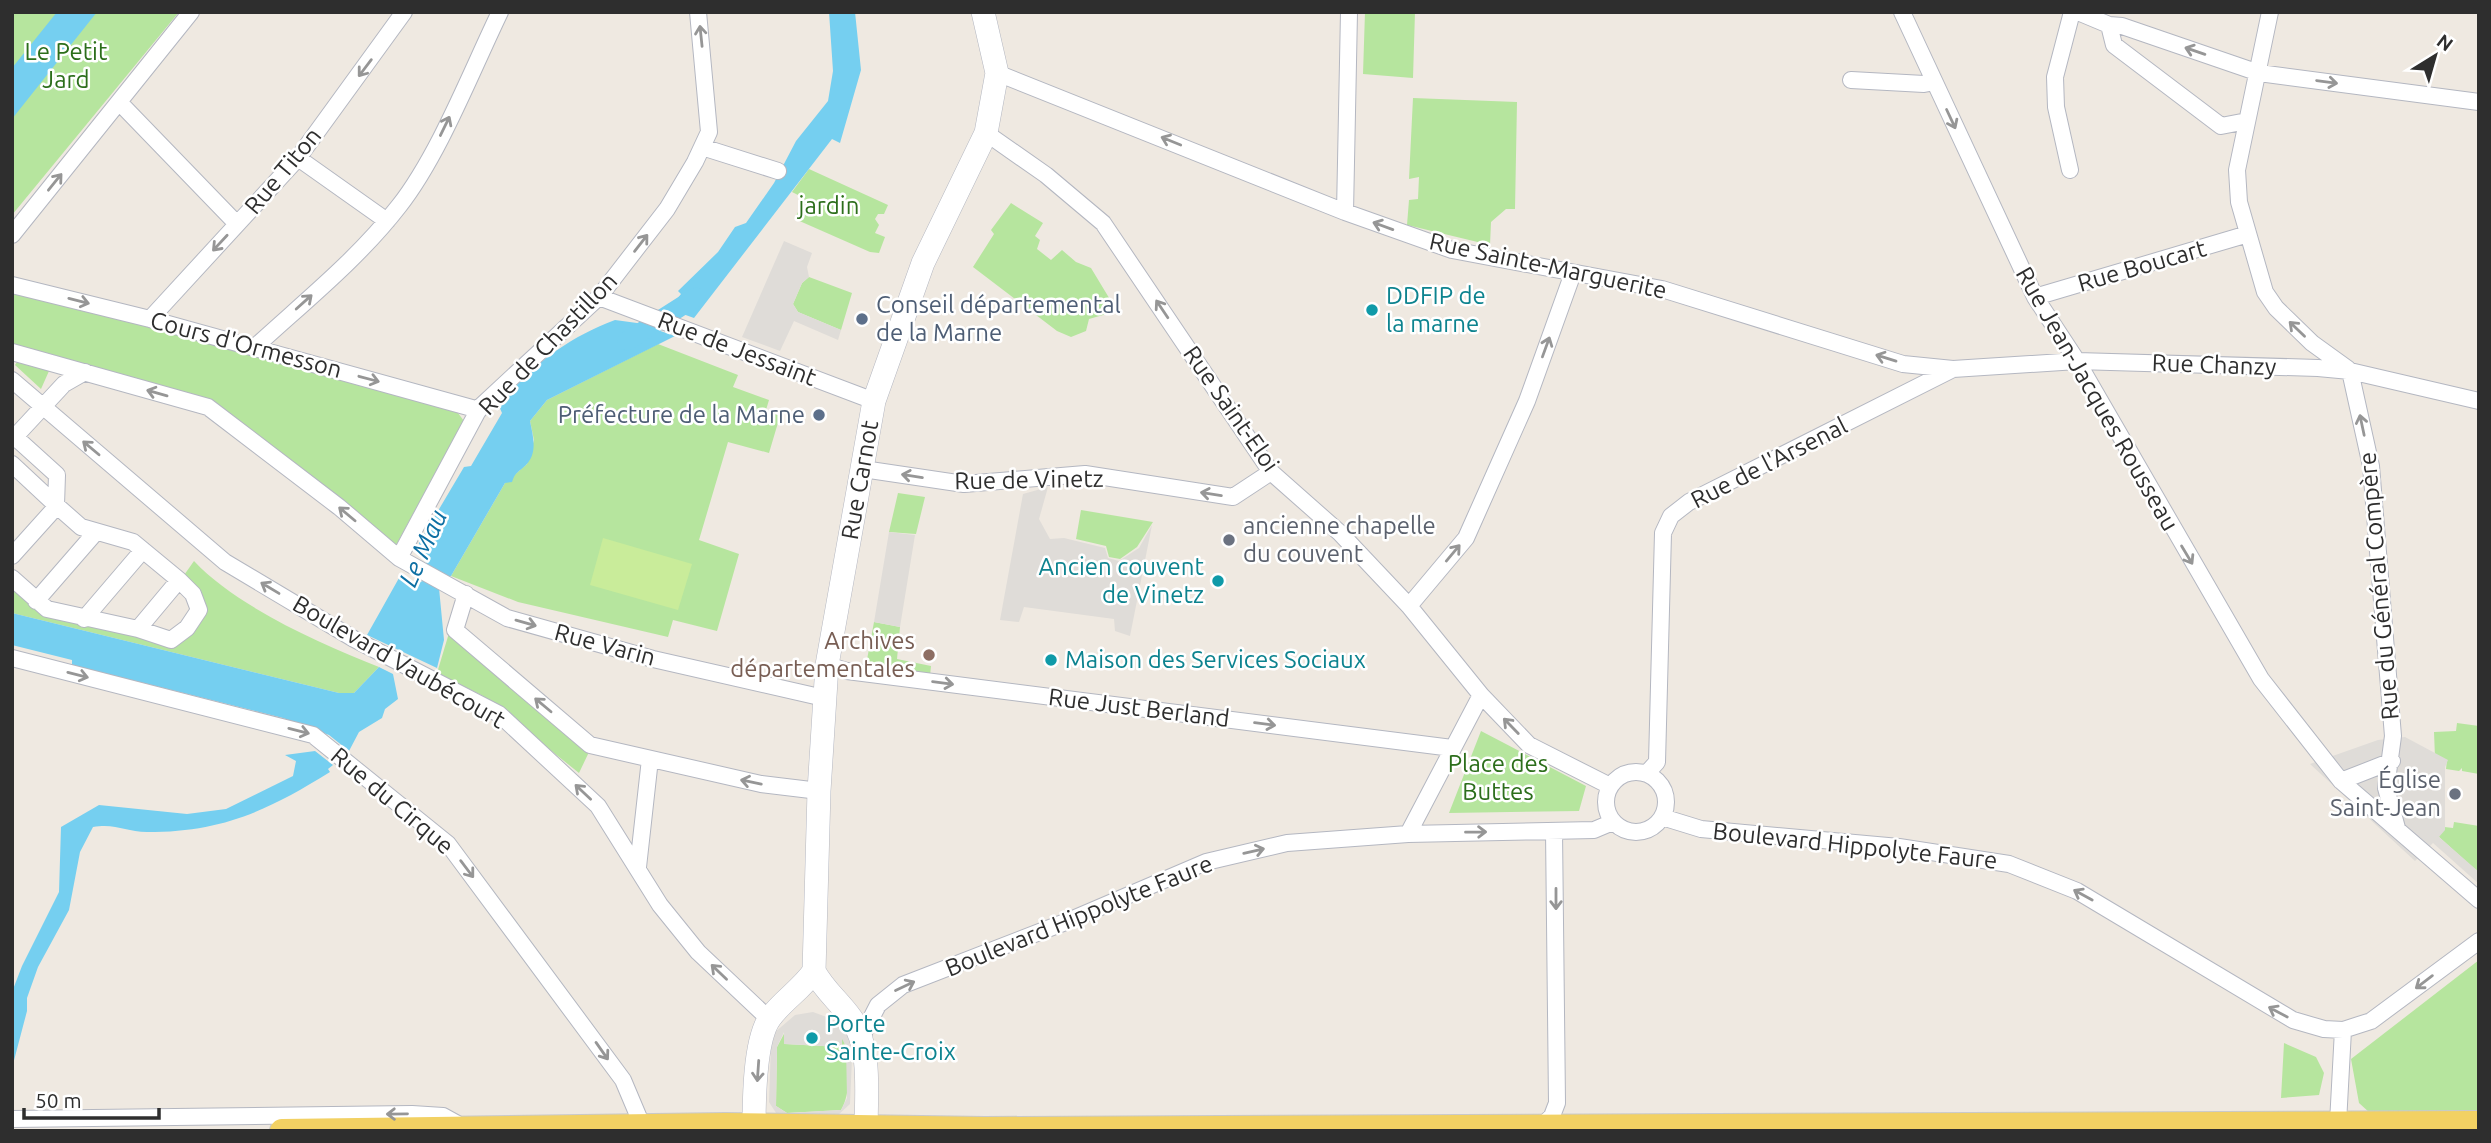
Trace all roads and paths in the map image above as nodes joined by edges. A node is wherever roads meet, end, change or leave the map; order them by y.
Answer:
1 (191, 12) edge
2 (404, 12) edge
3 (500, 12) edge
4 (698, 12) edge
5 (983, 12) edge
6 (1349, 12) edge
7 (1902, 12) edge
8 (2072, 12) edge
9 (2270, 12) edge
10 (2088, 14) edge
11 (2109, 25) junction
12 (2259, 72) junction
13 (997, 73) junction
14 (1851, 80) dead end
15 (1934, 82) junction
16 (119, 102) junction
17 (2479, 102) edge
18 (2247, 121) junction
19 (986, 133) junction
20 (702, 147) junction
21 (298, 158) junction
22 (2070, 170) dead end
23 (778, 171) dead end
24 (1345, 212) junction
25 (387, 221) junction
26 (237, 224) junction
27 (2249, 234) junction
28 (12, 235) edge
29 (1573, 273) junction
30 (12, 285) edge
31 (599, 297) junction
32 (2035, 297) junction
33 (150, 319) junction
34 (254, 348) junction
35 (12, 352) edge
36 (2077, 361) junction
37 (59, 365) junction
38 (1953, 369) junction
39 (2350, 371) junction
40 (85, 372) junction
41 (12, 380) edge
42 (874, 401) junction
43 (2479, 401) edge
44 (41, 405) junction
45 (479, 410) junction
46 (13, 442) edge
47 (863, 468) junction
48 (1271, 472) junction
49 (16, 473) edge
50 (57, 506) junction
51 (96, 532) junction
52 (143, 550) junction
53 (12, 556) edge
54 (399, 558) junction
55 (12, 578) edge
56 (179, 580) junction
57 (466, 594) junction
58 (36, 601) junction
59 (1409, 606) junction
60 (84, 619) junction
61 (138, 629) junction
62 (12, 658) edge
63 (827, 666) junction
64 (1481, 695) junction
65 (824, 698) junction
66 (1452, 748) junction
67 (650, 759) junction
68 (2392, 761) junction
69 (1647, 773) junction
70 (2341, 781) junction
71 (1610, 786) junction
72 (819, 791) junction
73 (1662, 817) junction
74 (1613, 822) junction
75 (2397, 828) junction
76 (1553, 831) junction
77 (1408, 834) junction
78 (638, 867) junction
79 (2479, 900) edge
80 (2479, 941) edge
81 (814, 971) junction
82 (774, 1014) junction
83 (857, 1027) junction
84 (2343, 1030) junction
85 (12, 1119) edge
86 (2479, 1123) edge
87 (2338, 1124) junction
88 (642, 1125) junction
89 (463, 1126) junction
90 (1541, 1127) junction
91 (754, 1128) edge
92 (866, 1129) edge
93 (282, 1131) edge

1 - 16 street
2 -> 21 street, Rue Titon
25 -> 3 street
20 -> 4 street, Rue de Chastillon
5 - 13 main road, Rue Carnot
6 - 24 street
7 - 15 street, Rue Jean-Jacques Rousseau
8 - 22 street
9 - 12 street
10 - 11 street
12 -> 11 street
11 - 18 street
12 -> 17 street
12 - 18 street
13 - 19 main road, Rue Carnot
24 -> 13 street, Rue Sainte-Marguerite
14 - 15 street
15 -> 32 street, Rue Jean-Jacques Rousseau
16 - 26 street
28 -> 16 street
18 - 27 street
19 - 42 main road, Rue Carnot
48 -> 19 street, Rue Saint-Eloi
20 - 23 street
31 -> 20 street, Rue de Chastillon
21 - 25 street
21 - 26 street, Rue Titon
29 -> 24 street, Rue Sainte-Marguerite
34 -> 25 street
26 -> 33 street, Rue Titon
27 - 32 street, Rue Boucart
39 -> 27 street
38 -> 29 street, Rue Sainte-Marguerite
59 -> 29 street
30 -> 33 street, Cours d'Ormesson
31 - 42 street, Rue de Jessaint
31 - 45 street, Rue de Chastillon
32 - 36 street, Rue Jean-Jacques Rousseau
33 - 34 street, Cours d'Ormesson
34 -> 45 street, Cours d'Ormesson
35 - 37 street
36 - 38 street, Rue Sainte-Marguerite
36 - 39 street, Rue Chanzy
36 -> 70 street, Rue Jean-Jacques Rousseau
37 - 40 street
37 - 44 street
38 - 69 street, Rue de l'Arsenal
39 - 43 street
68 -> 39 street, Rue du Général Compère
40 - 44 street
54 -> 40 street
41 - 44 street, Boulevard Vaubécourt
42 - 47 main road, Rue Carnot
44 - 46 street
78 -> 44 street, Boulevard Vaubécourt
45 - 54 street, Rue de Chastillon
46 - 50 street
48 -> 47 street, Rue de Vinetz
47 - 63 main road, Rue Carnot
48 - 59 street, Rue Saint-Eloi
49 - 50 street
50 - 51 street
50 - 53 street
51 - 52 street
51 - 58 street
52 - 56 street
52 - 60 street
54 - 57 street, Rue Varin
55 - 58 street
56 - 61 street
56 - 61 street
57 -> 65 street, Rue Varin
67 -> 57 street
58 - 60 street
59 - 64 street, Rue Saint-Eloi
60 - 61 street
62 -> 88 street, Rue du Cirque
63 - 65 main road, Rue Carnot
63 -> 66 street, Rue Just Berland
64 - 66 street
71 -> 64 street, Rue Saint-Eloi
65 - 72 main road, Rue Carnot
66 - 77 street
72 -> 67 street
67 - 78 street
68 - 70 street
68 - 75 street, Rue du Général Compère
69 - 71 street
69 - 73 street
70 - 75 street, Rue Jean-Jacques Rousseau
71 - 74 street
72 - 81 main road, Rue Carnot
73 - 74 street
84 -> 73 street, Boulevard Hippolyte Faure
74 - 76 street, Boulevard Hippolyte Faure
75 - 79 street, Rue Jean-Jacques Rousseau
77 -> 76 street, Boulevard Hippolyte Faure
76 -> 90 street
83 -> 77 street, Boulevard Hippolyte Faure
82 -> 78 street, Boulevard Vaubécourt
80 -> 84 street, Boulevard Hippolyte Faure
81 - 82 main road
81 - 83 main road
82 - 83 main road
82 -> 91 main road
83 - 92 main road
84 - 87 street
89 -> 85 street
86 - 87 main road
87 - 90 main road
88 - 89 main road
88 - 91 main road
89 - 93 main road
90 - 92 main road
91 - 92 main road

